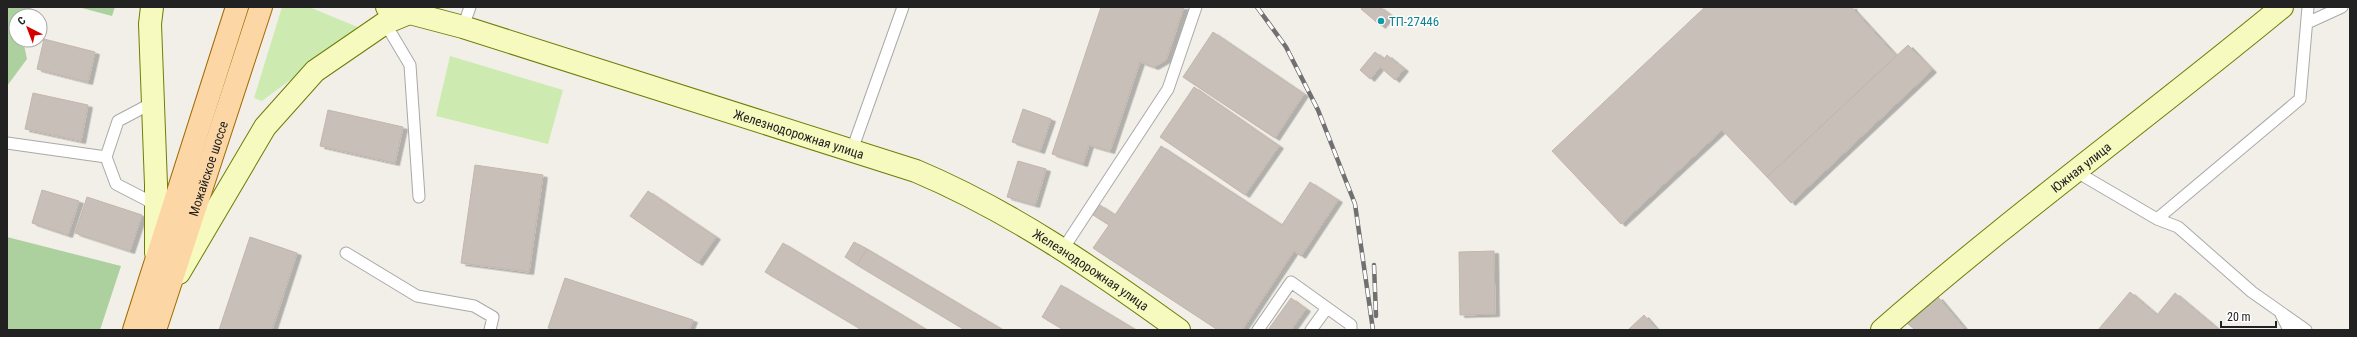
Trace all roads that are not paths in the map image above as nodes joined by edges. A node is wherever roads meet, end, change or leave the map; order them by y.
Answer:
1 (152, 7) edge
2 (237, 7) edge
3 (260, 7) edge
4 (903, 7) edge
5 (1196, 7) edge
6 (2282, 7) edge
7 (2308, 7) edge
8 (2342, 7) edge
9 (411, 10) edge
10 (386, 15) edge
11 (467, 17) edge
12 (2306, 23) junction
13 (152, 103) junction
14 (7, 143) edge
15 (852, 150) junction
16 (106, 157) junction
17 (2075, 171) junction
18 (419, 197) dead end
19 (156, 209) junction
20 (2157, 219) junction
21 (1063, 249) junction
22 (346, 252) dead end
23 (156, 263) junction
24 (166, 295) junction
25 (1327, 308) junction
26 (2279, 311) junction
27 (134, 330) edge
28 (155, 330) edge
29 (490, 330) edge
30 (1179, 330) edge
31 (1258, 330) edge
32 (1311, 330) edge
33 (1350, 330) edge
34 (1882, 330) edge
35 (2289, 330) edge
36 (2306, 330) edge

1 - 13 street
2 - 23 main road, Можайское шоссе
3 - 24 main road, Можайское шоссе
4 - 15 lane
5 - 21 lane
6 - 17 street, Южная улица
7 - 12 lane
8 - 12 lane
9 - 10 street
9 - 11 street, Железнодорожная улица
10 - 18 lane
10 - 24 street
11 - 15 street, Железнодорожная улица
12 - 20 lane
13 - 16 lane
13 - 19 street
14 - 16 lane
15 - 21 street, Железнодорожная улица
16 - 19 lane
17 - 20 lane
17 - 34 street, Южная улица
19 - 23 street
20 - 26 lane
21 - 30 street, Железнодорожная улица
22 - 29 lane
23 - 27 main road, Можайское шоссе
24 - 28 main road, Можайское шоссе
25 - 31 lane
25 - 32 lane
25 - 33 lane
26 - 35 lane
26 - 36 lane

